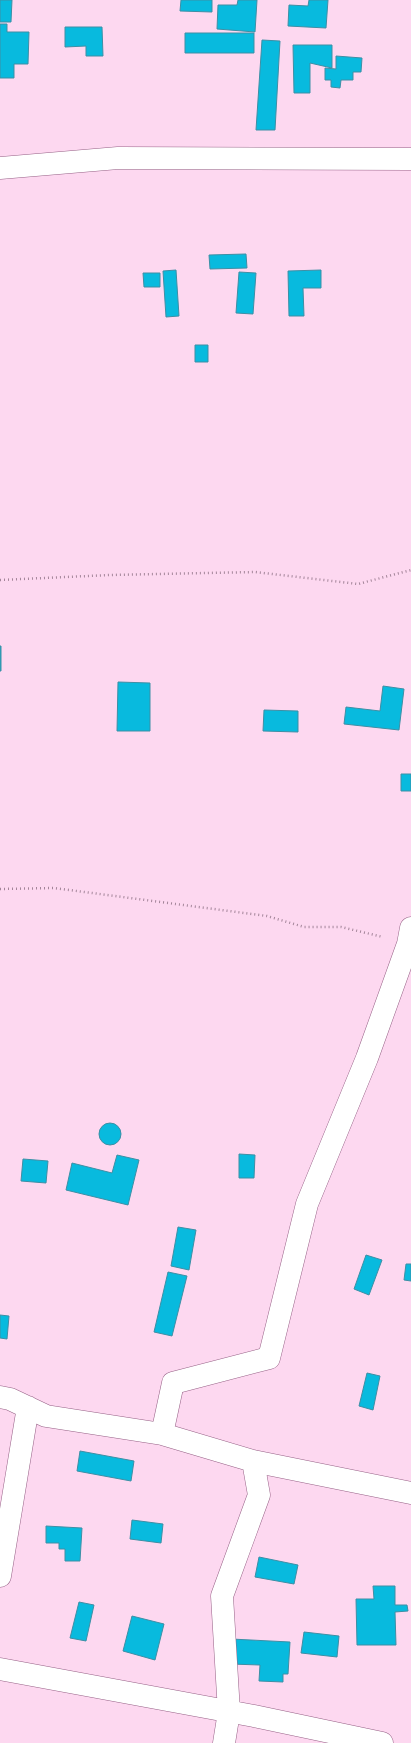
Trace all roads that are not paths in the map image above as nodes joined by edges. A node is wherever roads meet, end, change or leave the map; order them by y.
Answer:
1 (411, 159) edge
2 (0, 168) edge
3 (409, 936) edge
4 (0, 1397) edge
5 (28, 1408) junction
6 (162, 1434) junction
7 (254, 1461) junction
8 (411, 1493) edge
9 (0, 1576) edge
10 (0, 1669) edge
11 (229, 1712) junction
12 (224, 1743) edge
13 (382, 1743) edge

1 - 2 street
3 - 6 street
4 - 5 street
5 - 6 street
5 - 9 street
6 - 7 street
7 - 8 street
7 - 11 street
10 - 11 street
11 - 12 street
11 - 13 street

